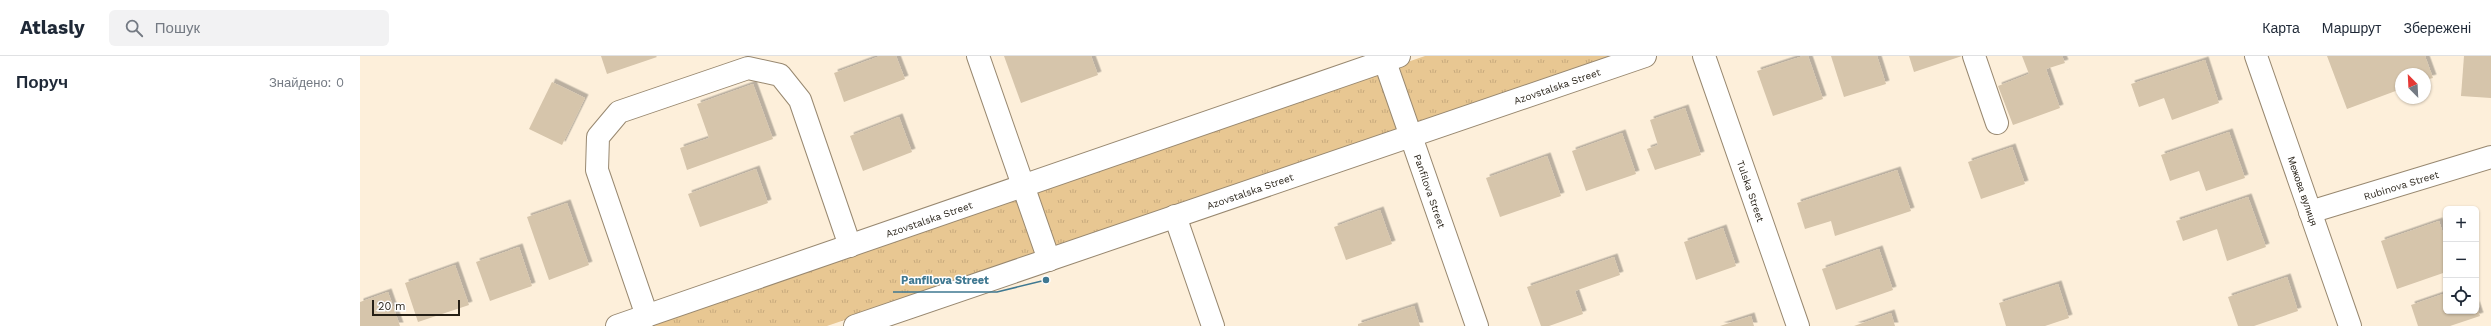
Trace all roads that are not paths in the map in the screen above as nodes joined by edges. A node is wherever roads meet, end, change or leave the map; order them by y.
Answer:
1 (978, 56) edge
2 (1645, 56) edge
3 (1704, 56) edge
4 (1974, 56) edge
5 (2256, 56) edge
6 (1389, 58) edge
7 (1997, 123) dead end
8 (1412, 136) junction
9 (2491, 157) edge
10 (1023, 186) junction
11 (2310, 212) junction
12 (1175, 216) junction
13 (850, 246) junction
14 (1049, 260) junction
15 (647, 316) junction
16 (902, 318) edge
17 (618, 326) edge
18 (855, 326) edge
19 (1213, 326) edge
20 (1477, 326) edge
21 (1798, 326) edge
22 (2350, 326) edge

1 - 10 street
2 - 8 street, Azovstalska Street
3 - 21 street, Tulska Street
4 - 7 street
5 - 11 street, Межова вулиця
6 - 8 street, Panfilova Street
6 - 10 street, Azovstalska Street
8 - 12 street, Azovstalska Street
8 - 20 street, Panfilova Street
9 - 11 street, Rubinova Street
10 - 13 street, Azovstalska Street
10 - 14 street
11 - 22 street, Межова вулиця
12 - 14 street, Azovstalska Street
12 - 19 street
13 - 15 street, Azovstalska Street
13 - 15 street
14 - 16 street, Azovstalska Street
15 - 17 street, Azovstalska Street
16 - 18 street, Azovstalska Street

